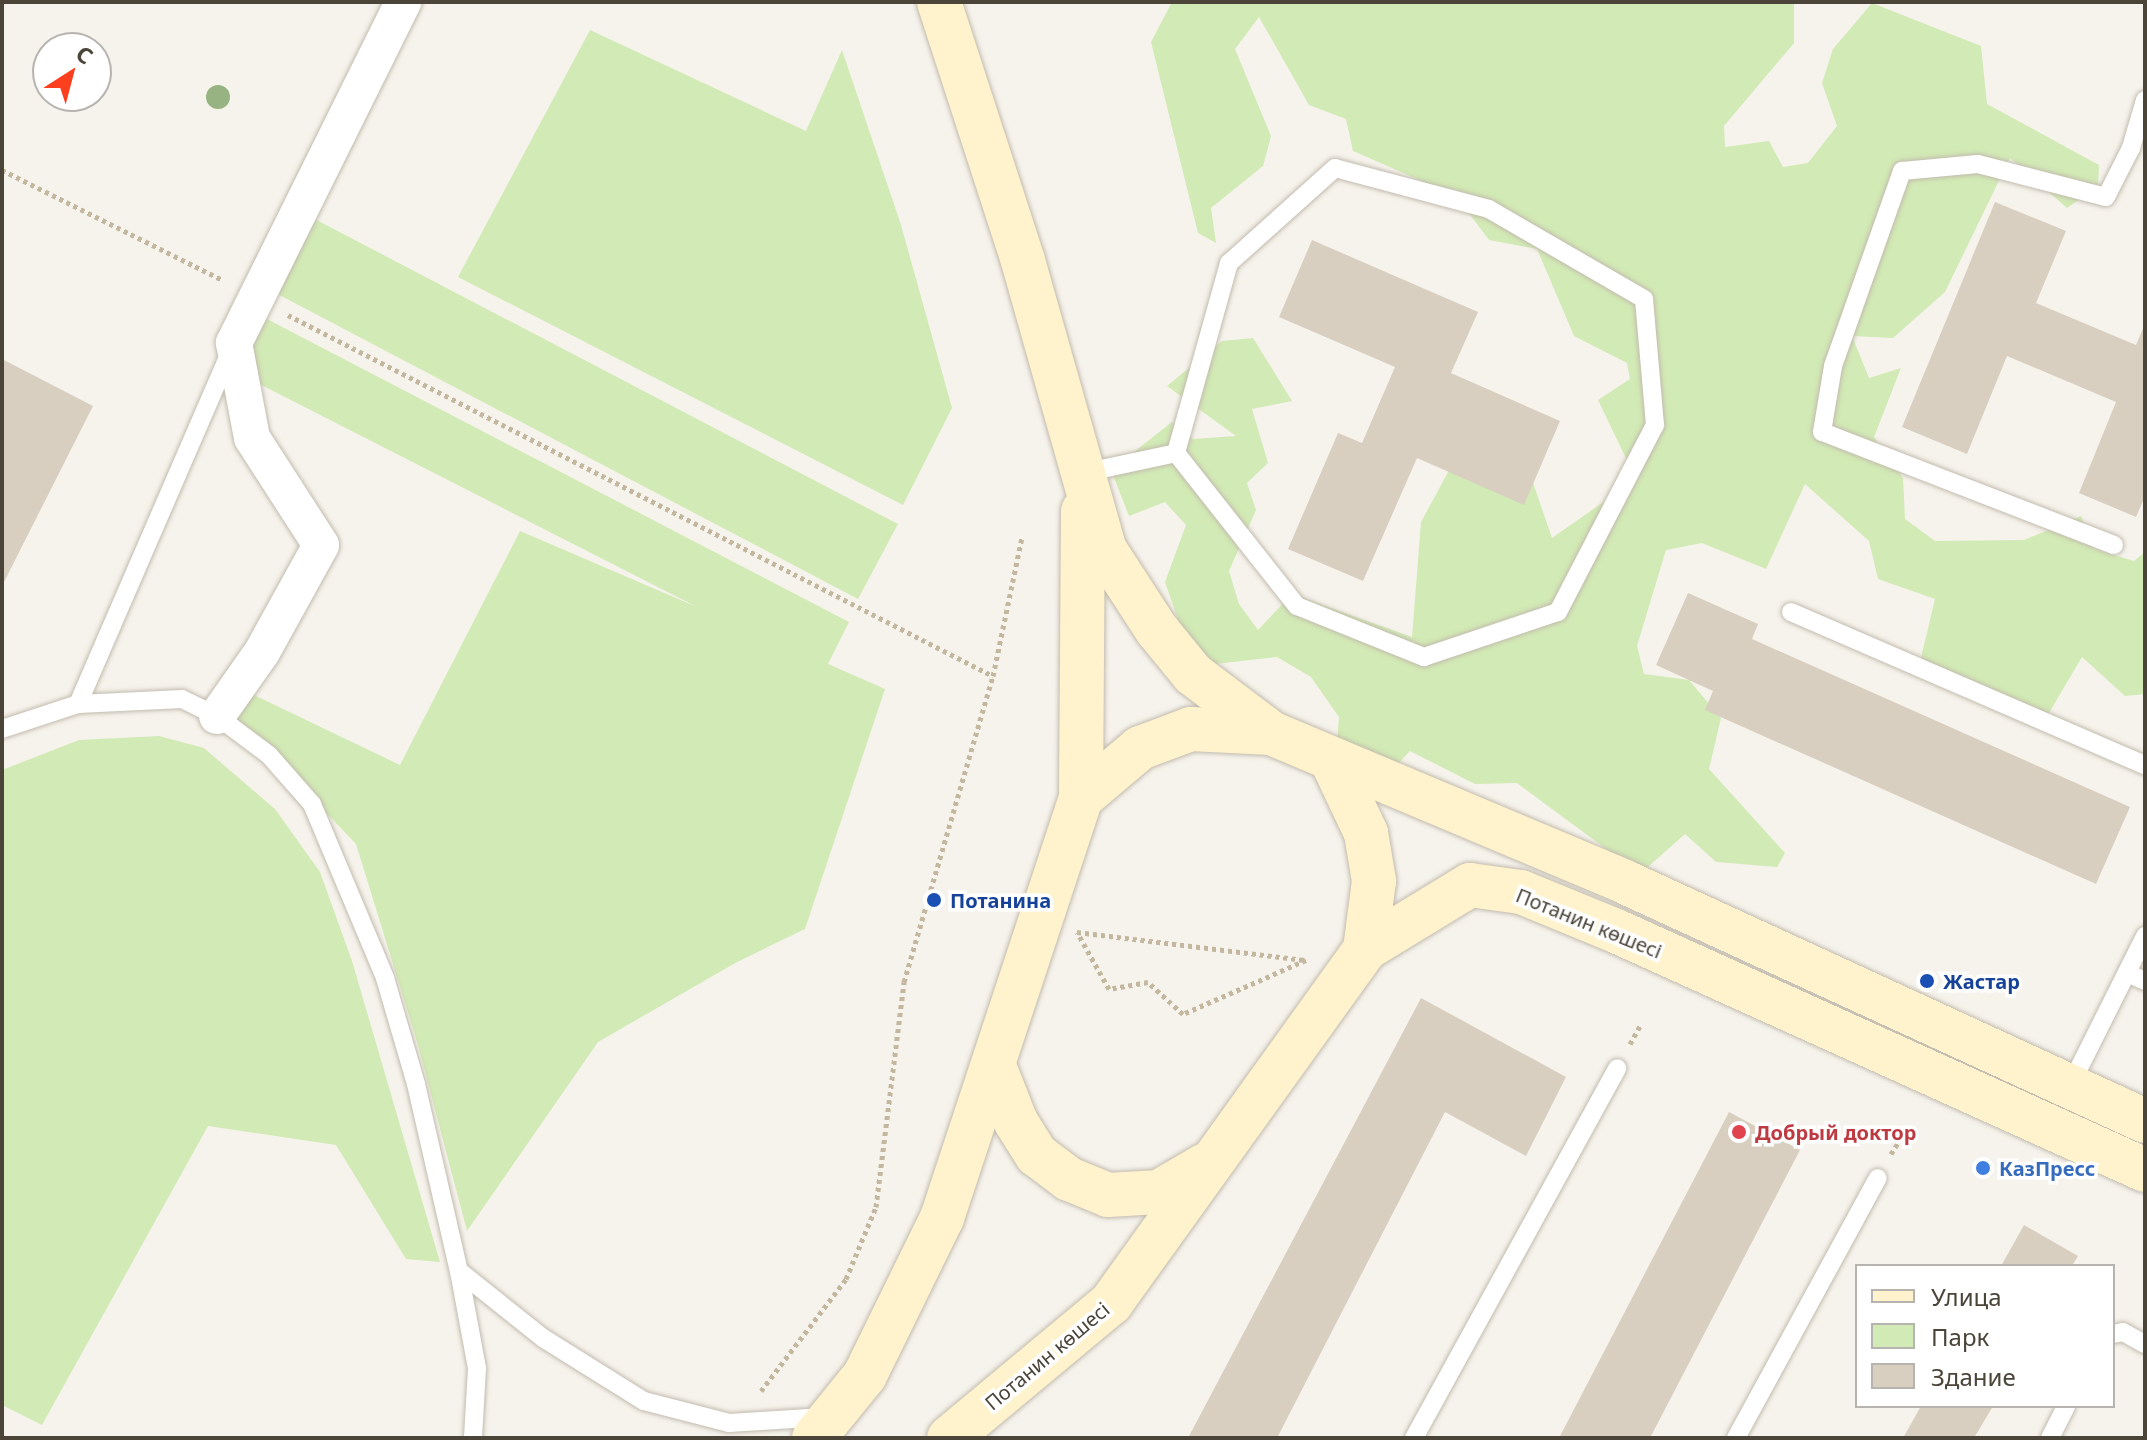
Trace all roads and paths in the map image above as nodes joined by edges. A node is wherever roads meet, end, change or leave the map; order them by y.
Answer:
1 (403, 2) edge
2 (939, 2) edge
3 (2145, 100) edge
4 (2, 170) edge
5 (256, 298) junction
6 (234, 343) junction
7 (1176, 453) junction
8 (1083, 473) junction
9 (1022, 537) dead end
10 (2114, 545) dead end
11 (1791, 612) dead end
12 (993, 676) junction
13 (78, 704) junction
14 (217, 716) junction
15 (2, 729) edge
16 (1271, 733) junction
17 (1332, 761) junction
18 (2145, 765) edge
19 (1081, 798) junction
20 (1077, 932) joint
21 (2145, 936) edge
22 (1365, 949) junction
23 (2127, 973) junction
24 (2145, 981) edge
25 (994, 1066) junction
26 (1617, 1068) dead end
27 (2069, 1089) junction
28 (2145, 1121) edge
29 (1218, 1158) junction
30 (2145, 1170) edge
31 (1878, 1178) dead end
32 (459, 1271) junction
33 (2115, 1334) edge
34 (2145, 1344) edge
35 (2065, 1408) edge
36 (729, 1423) junction
37 (823, 1427) edge
38 (473, 1438) edge
39 (949, 1438) edge
40 (1414, 1438) edge
41 (1736, 1438) edge
42 (2050, 1438) edge

1 - 5 street
2 - 8 main road
3 - 10 lane
4 - 5 path
5 - 6 street
5 - 12 path
6 - 13 lane
6 - 14 street
7 - 7 lane
7 - 8 lane
8 - 16 main road
8 - 19 main road
9 - 12 path
11 - 18 lane
12 - 36 path
13 - 14 lane
13 - 15 lane
14 - 32 lane
16 - 17 main road
16 - 19 main road
17 - 22 main road
17 - 27 main road
19 - 25 main road
20 - 20 path
21 - 23 lane
22 - 29 main road, Потанин көшесі
22 - 30 main road, Потанин көшесі
23 - 24 lane
23 - 27 lane
25 - 29 main road
25 - 37 main road
26 - 40 lane
27 - 28 main road
29 - 39 main road, Потанин көшесі
31 - 41 lane
32 - 36 lane
32 - 38 lane
33 - 34 lane
35 - 42 lane
36 - 37 lane

